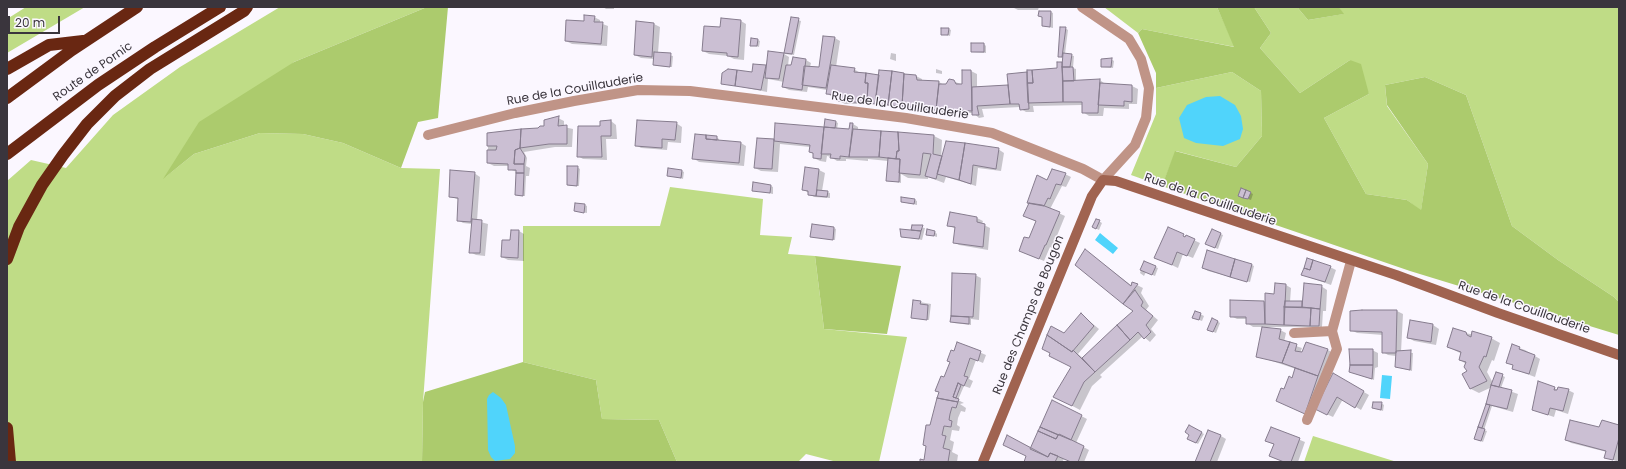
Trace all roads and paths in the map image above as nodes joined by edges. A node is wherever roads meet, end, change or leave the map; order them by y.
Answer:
1 (137, 7) edge
2 (220, 7) edge
3 (247, 7) edge
4 (1082, 7) edge
5 (84, 41) junction
6 (7, 69) edge
7 (7, 98) edge
8 (428, 136) dead end
9 (7, 154) edge
10 (1102, 180) junction
11 (7, 258) edge
12 (1351, 262) junction
13 (1332, 331) junction
14 (1294, 333) dead end
15 (1619, 355) edge
16 (1307, 420) dead end
17 (7, 428) edge
18 (10, 462) edge
19 (983, 462) edge

1 - 5 highway
2 - 9 highway, Route de Pornic
3 - 11 highway
4 - 10 street
5 - 6 highway
5 - 7 highway
8 - 10 street, Rue de la Couillauderie
10 - 12 street, Rue de la Couillauderie
10 - 19 street, Rue des Champs de Bougon
12 - 13 street
12 - 15 street, Rue de la Couillauderie
13 - 14 street
13 - 16 street
17 - 18 highway

